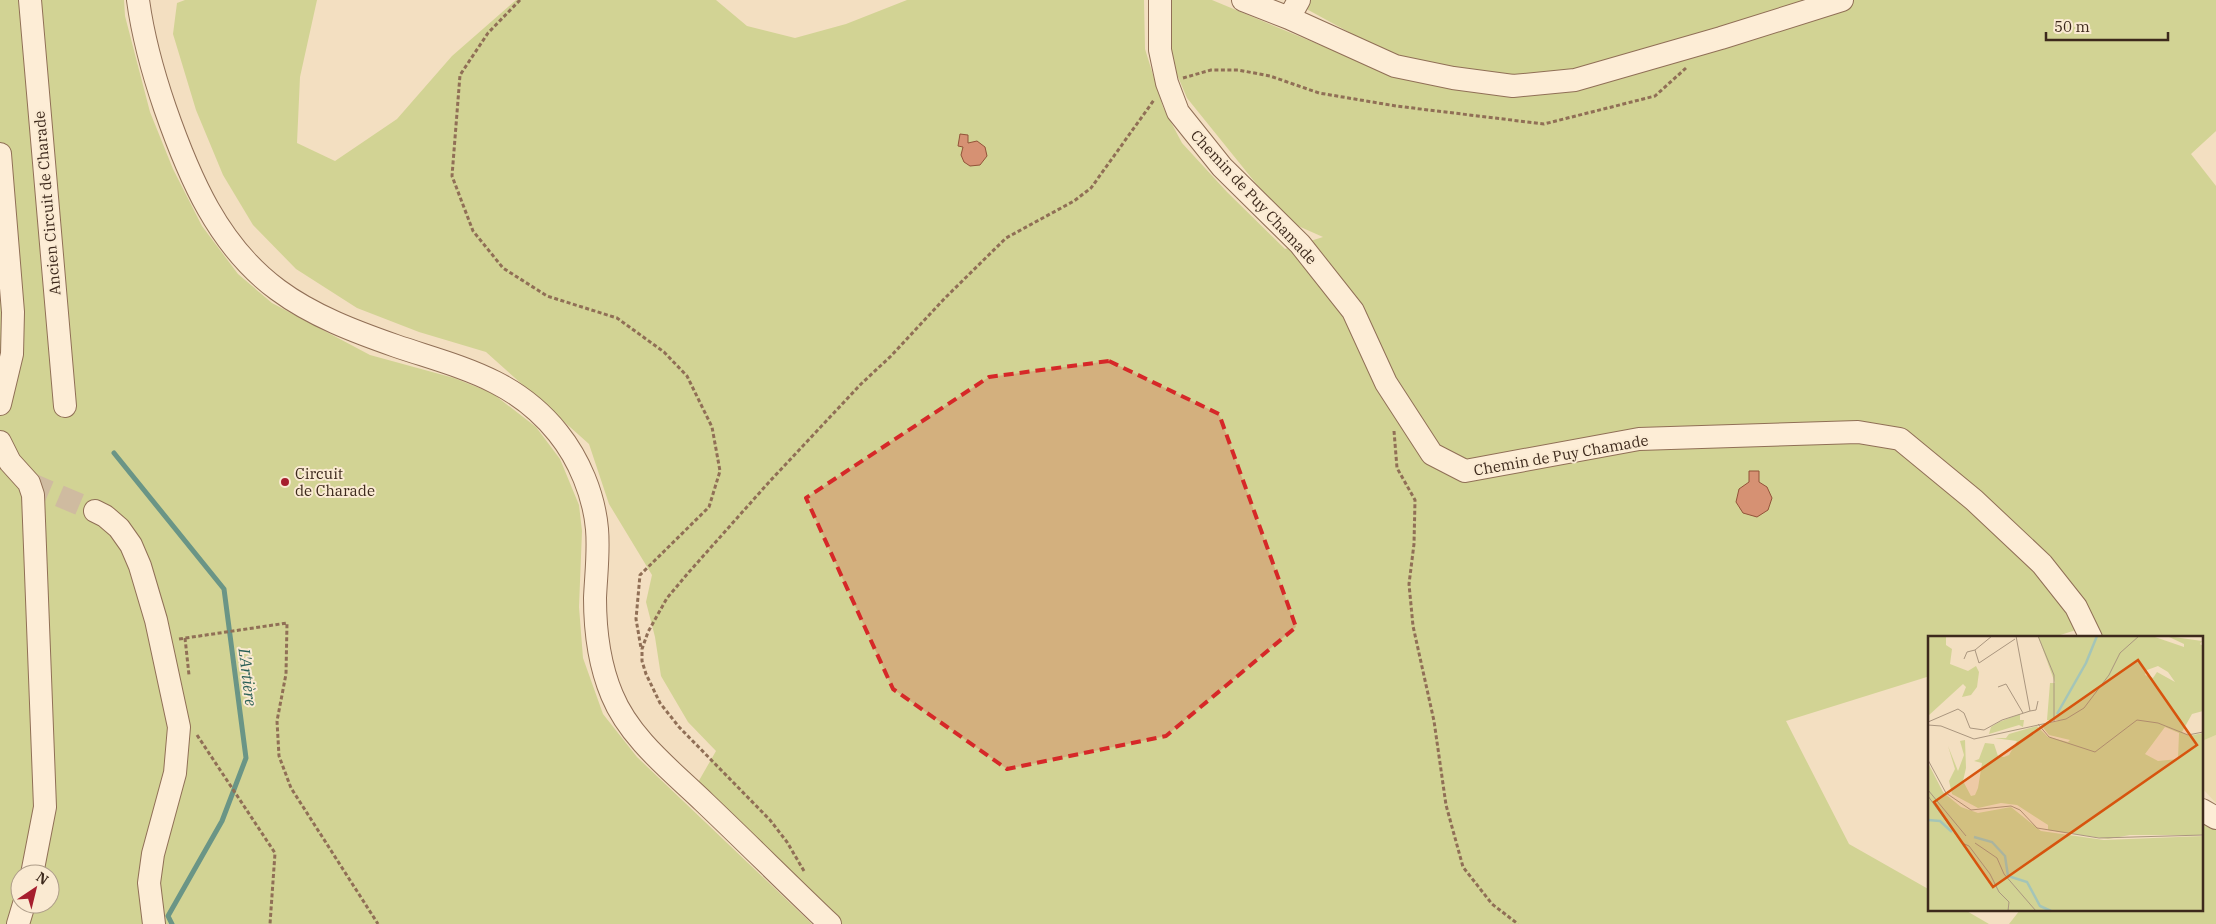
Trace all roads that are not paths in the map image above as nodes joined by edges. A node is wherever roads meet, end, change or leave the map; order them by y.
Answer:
1 (30, 0) edge
2 (138, 0) edge
3 (1160, 0) edge
4 (1242, 0) edge
5 (1842, 0) edge
6 (1294, 9) edge
7 (0, 154) edge
8 (0, 404) edge
9 (65, 406) dead end
10 (0, 442) edge
11 (95, 511) tunnel mouth
12 (2090, 636) edge
13 (2204, 811) edge
14 (2216, 818) edge
15 (34, 864) edge
16 (154, 924) edge
17 (830, 924) edge

1 - 9 street, Ancien Circuit de Charade
2 - 17 street
3 - 12 street, Chemin de Puy Chamade
4 - 6 street
5 - 6 street
7 - 8 street
10 - 15 street
11 - 16 street
13 - 14 street

